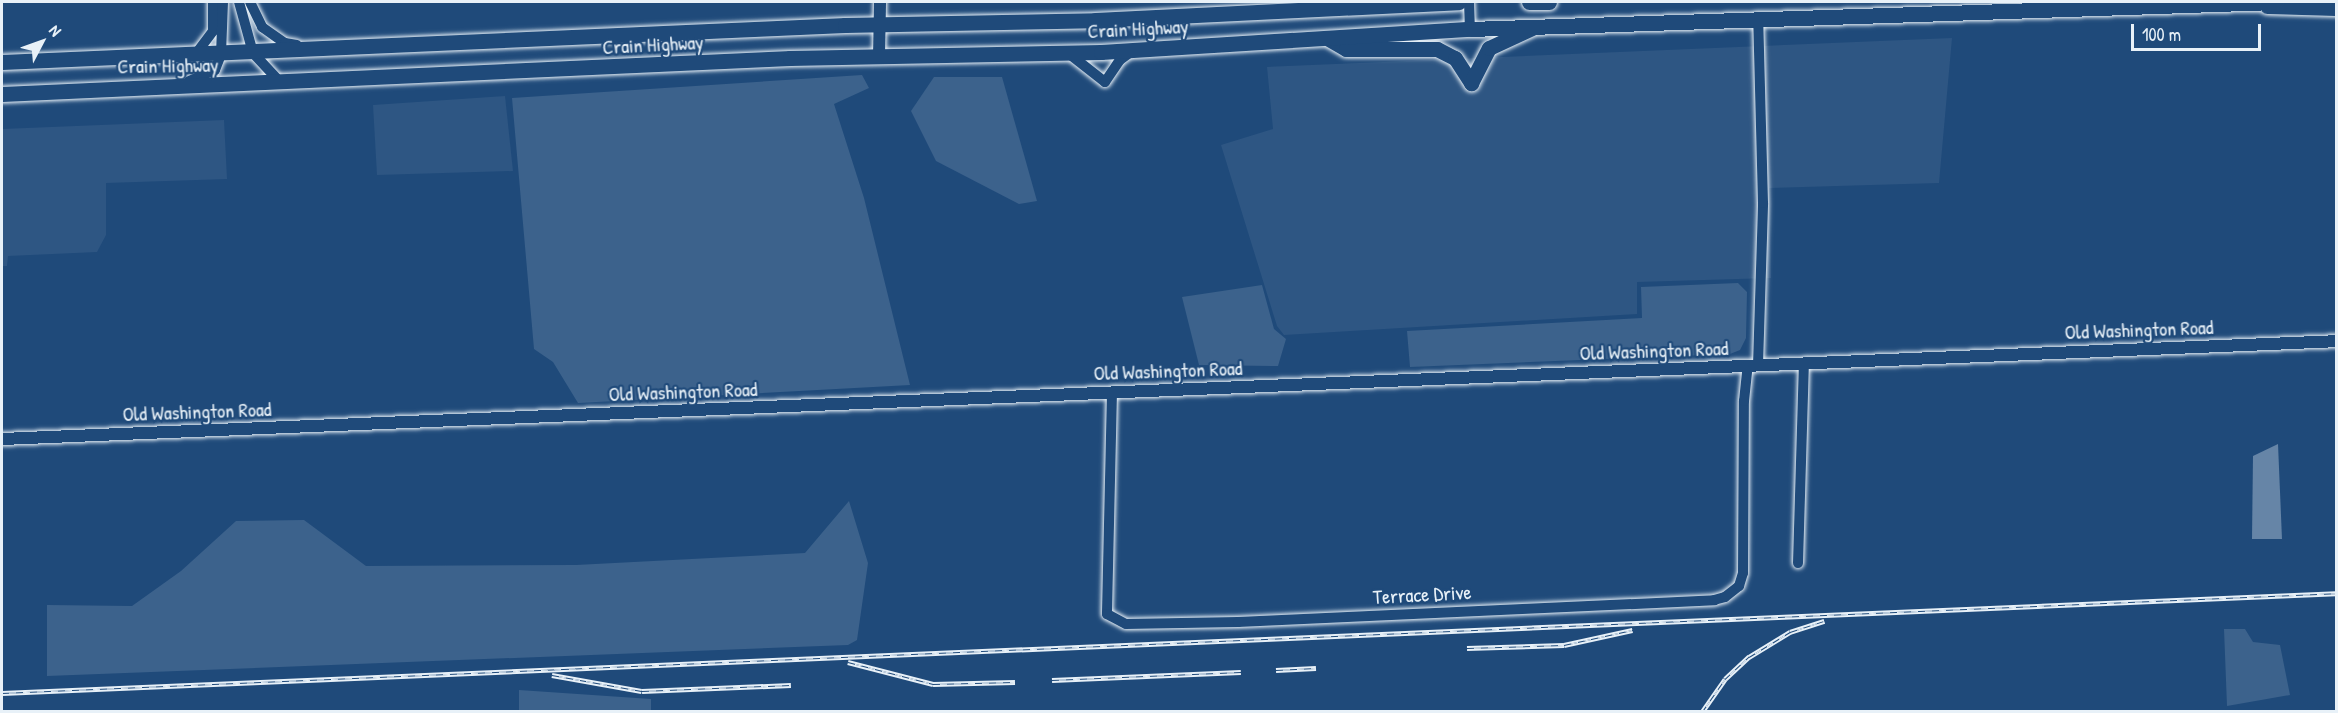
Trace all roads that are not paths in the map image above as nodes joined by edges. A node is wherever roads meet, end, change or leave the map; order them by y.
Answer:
1 (213, 2) edge
2 (223, 2) edge
3 (240, 2) edge
4 (250, 2) edge
5 (880, 2) edge
6 (1460, 2) edge
7 (1469, 2) edge
8 (1528, 2) edge
9 (1549, 2) edge
10 (2277, 2) edge
11 (2198, 4) junction
12 (2337, 8) edge
13 (1758, 18) junction
14 (879, 24) junction
15 (1533, 27) junction
16 (1470, 28) junction
17 (1327, 38) junction
18 (318, 50) junction
19 (1134, 50) junction
20 (1068, 52) junction
21 (253, 53) junction
22 (221, 54) junction
23 (195, 55) junction
24 (879, 56) junction
25 (2, 62) edge
26 (280, 82) junction
27 (173, 86) junction
28 (2, 94) edge
29 (2337, 341) edge
30 (1804, 363) junction
31 (1753, 365) junction
32 (1112, 392) junction
33 (2, 439) edge
34 (1798, 563) dead end

1 - 23 street
2 - 22 street
3 - 21 street
4 - 18 street
5 - 14 main road
6 - 14 highway, Crain Highway
7 - 16 street
8 - 9 highway
10 - 11 highway, Crain Highway
11 - 12 highway
11 - 13 highway, Crain Highway
13 - 15 highway, Crain Highway
13 - 31 street
14 - 18 highway, Crain Highway
14 - 24 main road
15 - 16 highway, Crain Highway
15 - 17 highway
16 - 17 highway, Crain Highway
17 - 19 highway, Crain Highway
18 - 21 highway, Crain Highway
19 - 20 highway, Crain Highway
19 - 20 street
20 - 24 highway, Crain Highway
21 - 22 highway, Crain Highway
21 - 26 street
22 - 23 highway, Crain Highway
22 - 27 street
23 - 25 highway, Crain Highway
24 - 26 highway, Crain Highway
26 - 27 highway, Crain Highway
27 - 28 highway, Crain Highway
29 - 30 main road, Old Washington Road
30 - 31 main road, Old Washington Road
30 - 34 street
31 - 32 main road, Old Washington Road
31 - 32 street, Terrace Drive
32 - 33 main road, Old Washington Road

